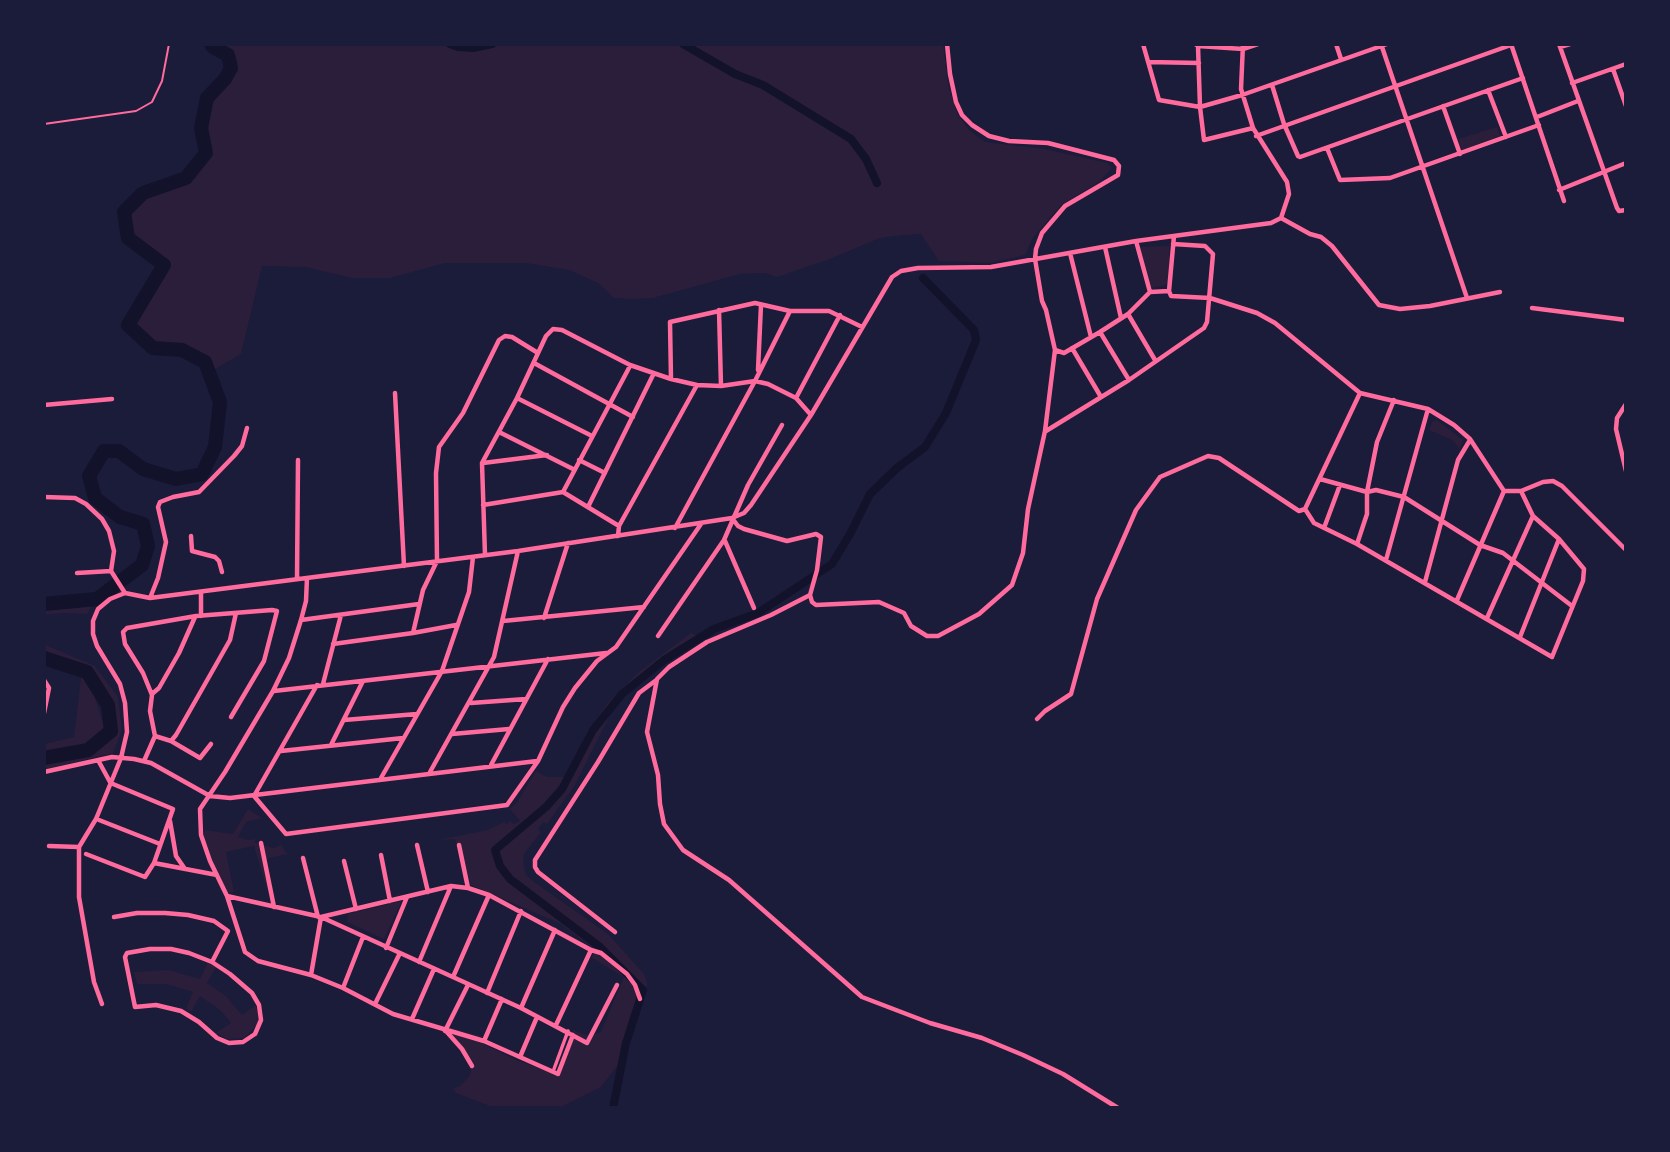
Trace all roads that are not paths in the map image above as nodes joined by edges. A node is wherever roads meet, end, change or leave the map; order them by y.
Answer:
1 (169, 44) edge
2 (947, 44) edge
3 (1143, 44) edge
4 (1258, 44) edge
5 (1336, 44) edge
6 (1383, 44) edge
7 (1511, 44) edge
8 (1570, 44) edge
9 (1197, 45) edge
10 (1243, 46) edge
11 (1560, 46) edge
12 (1341, 59) junction
13 (1149, 62) junction
14 (1199, 63) junction
15 (1626, 64) edge
16 (1613, 69) junction
17 (1523, 78) junction
18 (1572, 83) junction
19 (1272, 85) junction
20 (1397, 87) junction
21 (1488, 90) junction
22 (1242, 95) junction
23 (1578, 101) junction
24 (1443, 106) junction
25 (1626, 106) edge
26 (1200, 107) junction
27 (1536, 117) junction
28 (1406, 118) junction
29 (44, 124) edge
30 (1284, 124) junction
31 (1539, 125) junction
32 (1253, 128) junction
33 (1256, 136) junction
34 (1506, 137) junction
35 (1326, 148) junction
36 (1460, 154) junction
37 (1626, 163) edge
38 (1423, 165) junction
39 (1603, 172) junction
40 (1559, 190) junction
41 (1564, 201) dead end
42 (1626, 210) edge
43 (1281, 218) junction
44 (1174, 236) junction
45 (1136, 241) junction
46 (1173, 244) junction
47 (1104, 247) junction
48 (1070, 253) junction
49 (1035, 260) junction
50 (1150, 292) junction
51 (1500, 292) dead end
52 (1170, 293) junction
53 (1210, 298) junction
54 (1467, 298) junction
55 (761, 305) junction
56 (1532, 308) dead end
57 (719, 310) junction
58 (790, 311) junction
59 (840, 314) junction
60 (1128, 314) junction
61 (1121, 318) junction
62 (1626, 320) edge
63 (862, 327) junction
64 (1100, 332) junction
65 (1091, 337) junction
66 (1072, 348) junction
67 (1055, 350) junction
68 (538, 353) junction
69 (1155, 360) junction
70 (534, 363) junction
71 (630, 365) junction
72 (654, 373) junction
73 (758, 374) junction
74 (671, 379) junction
75 (1129, 380) junction
76 (755, 381) junction
77 (696, 385) junction
78 (721, 386) junction
79 (395, 393) dead end
80 (1360, 393) junction
81 (1101, 397) junction
82 (517, 398) junction
83 (796, 398) junction
84 (112, 399) dead end
85 (1394, 400) junction
86 (1626, 404) edge
87 (44, 405) edge
88 (610, 406) junction
89 (1428, 410) junction
90 (811, 415) junction
91 (633, 417) junction
92 (782, 425) dead end
93 (247, 428) dead end
94 (499, 432) junction
95 (1045, 432) junction
96 (592, 436) junction
97 (1470, 439) junction
98 (547, 455) junction
99 (298, 460) dead end
100 (579, 460) junction
101 (482, 463) junction
102 (573, 469) junction
103 (1626, 471) edge
104 (605, 473) junction
105 (1320, 479) junction
106 (1340, 485) junction
107 (1504, 491) junction
108 (1521, 491) junction
109 (563, 492) junction
110 (1367, 492) junction
111 (44, 497) edge
112 (1404, 497) junction
113 (483, 505) junction
114 (588, 507) junction
115 (1305, 509) junction
116 (1533, 516) junction
117 (732, 518) junction
118 (1440, 521) junction
119 (702, 524) junction
120 (620, 526) junction
121 (675, 528) junction
122 (1324, 528) junction
123 (191, 536) dead end
124 (618, 536) junction
125 (1559, 539) junction
126 (724, 540) junction
127 (568, 543) junction
128 (1357, 544) junction
129 (1480, 545) junction
130 (1626, 550) edge
131 (518, 551) junction
132 (485, 555) junction
133 (474, 556) junction
134 (1386, 560) junction
135 (437, 561) junction
136 (1513, 561) junction
137 (404, 566) junction
138 (111, 571) junction
139 (222, 572) dead end
140 (77, 573) dead end
141 (307, 578) junction
142 (297, 579) junction
143 (223, 581) dead end
144 (1425, 582) junction
145 (1543, 583) junction
146 (224, 588) junction
147 (201, 592) junction
148 (125, 593) junction
149 (810, 595) junction
150 (150, 597) junction
151 (1457, 600) junction
152 (419, 604) junction
153 (1572, 606) junction
154 (644, 607) junction
155 (754, 608) dead end
156 (236, 613) junction
157 (341, 615) junction
158 (199, 616) junction
159 (544, 618) junction
160 (1487, 618) junction
161 (301, 620) junction
162 (503, 621) junction
163 (456, 625) junction
164 (413, 633) junction
165 (658, 636) dead end
166 (1520, 637) junction
167 (333, 644) junction
168 (606, 653) junction
169 (548, 659) junction
170 (490, 666) junction
171 (442, 671) junction
172 (44, 680) edge
173 (363, 680) junction
174 (657, 680) junction
175 (320, 684) junction
176 (274, 691) junction
177 (152, 695) junction
178 (526, 699) junction
179 (470, 703) junction
180 (44, 713) edge
181 (418, 714) junction
182 (231, 718) dead end
183 (1037, 719) dead end
184 (344, 720) junction
185 (510, 729) junction
186 (452, 734) junction
187 (155, 736) junction
188 (404, 738) junction
189 (171, 741) junction
190 (211, 744) dead end
191 (331, 746) junction
192 (281, 751) junction
193 (121, 758) junction
194 (98, 760) junction
195 (145, 761) junction
196 (538, 761) junction
197 (490, 766) junction
198 (44, 772) edge
199 (430, 772) junction
200 (381, 778) junction
201 (112, 783) junction
202 (210, 796) junction
203 (254, 796) junction
204 (170, 819) junction
205 (99, 820) dead end
206 (261, 843) dead end
207 (160, 844) junction
208 (417, 845) dead end
209 (459, 845) dead end
210 (49, 846) dead end
211 (79, 847) junction
212 (86, 855) dead end
213 (381, 855) dead end
214 (303, 858) dead end
215 (344, 860) dead end
216 (154, 863) junction
217 (185, 869) junction
218 (217, 875) junction
219 (451, 887) junction
220 (468, 888) junction
221 (428, 892) junction
222 (489, 895) junction
223 (227, 896) junction
224 (407, 897) junction
225 (390, 901) junction
226 (274, 908) junction
227 (356, 909) junction
228 (522, 912) junction
229 (114, 917) dead end
230 (319, 917) junction
231 (237, 928) junction
232 (555, 930) junction
233 (228, 931) junction
234 (615, 932) dead end
235 (363, 937) junction
236 (386, 948) junction
237 (591, 950) junction
238 (399, 954) junction
239 (212, 962) junction
240 (419, 962) junction
241 (434, 968) junction
242 (311, 975) junction
243 (453, 977) junction
244 (468, 984) junction
245 (617, 985) dead end
246 (343, 988) junction
247 (487, 993) junction
248 (502, 999) junction
249 (640, 999) dead end
250 (102, 1004) dead end
251 (375, 1004) junction
252 (521, 1008) junction
253 (537, 1017) junction
254 (412, 1018) junction
255 (556, 1025) junction
256 (445, 1031) junction
257 (570, 1033) junction
258 (484, 1041) junction
259 (520, 1057) junction
260 (471, 1066) dead end
261 (554, 1069) dead end
262 (1118, 1108) edge

1 - 29 lane
2 - 49 street
3 - 13 street
4 - 10 street
5 - 12 street
6 - 12 street
6 - 20 street
7 - 17 street
7 - 20 street
8 - 11 street
9 - 10 street
9 - 14 street
10 - 22 street
11 - 18 street
12 - 19 street
13 - 14 street
13 - 26 street
14 - 26 street
15 - 16 street
16 - 18 street
16 - 25 street
17 - 21 street
17 - 27 street
18 - 23 street
19 - 22 street
19 - 30 street
20 - 28 street
20 - 30 street
21 - 24 street
21 - 34 street
22 - 26 street
22 - 32 street
23 - 27 street
23 - 39 street
24 - 28 street
24 - 36 street
26 - 32 street
27 - 31 street
28 - 35 street
28 - 38 street
30 - 33 street
30 - 35 street
31 - 34 street
31 - 40 street
32 - 33 street
33 - 43 street
34 - 36 street
35 - 38 street
36 - 38 street
37 - 39 street
38 - 54 street
39 - 40 street
39 - 42 street
40 - 41 street
43 - 44 street
43 - 54 street
44 - 45 street
44 - 46 street
45 - 47 street
45 - 50 street
46 - 52 street
46 - 53 street
47 - 48 street
47 - 61 street
48 - 49 street
48 - 65 street
49 - 63 street
49 - 67 street
50 - 52 street
50 - 60 street
51 - 54 street
52 - 53 street
53 - 69 street
53 - 80 street
55 - 57 street
55 - 58 street
55 - 73 street
56 - 62 street
57 - 74 street
57 - 78 street
58 - 59 street
58 - 73 street
59 - 63 street
59 - 83 street
60 - 61 street
60 - 69 street
61 - 64 street
63 - 90 street
64 - 65 street
64 - 75 street
65 - 66 street
66 - 67 street
66 - 81 street
67 - 95 street
68 - 70 street
68 - 71 street
68 - 135 street
69 - 75 street
70 - 82 street
70 - 88 street
71 - 72 street
71 - 88 street
72 - 74 street
72 - 91 street
73 - 76 street
74 - 77 street
75 - 81 street
76 - 78 street
76 - 83 street
76 - 121 street
77 - 78 street
77 - 120 street
79 - 137 street
80 - 85 street
80 - 105 street
81 - 95 street
82 - 94 street
82 - 96 street
83 - 90 street
84 - 87 street
85 - 89 street
85 - 110 street
86 - 103 street
88 - 91 street
88 - 96 street
89 - 97 street
89 - 112 street
90 - 117 street
91 - 104 street
92 - 117 street
93 - 150 street
94 - 98 street
94 - 101 street
95 - 149 street
96 - 100 street
97 - 107 street
97 - 118 street
98 - 101 street
98 - 102 street
99 - 142 street
100 - 102 street
100 - 104 street
101 - 113 street
102 - 109 street
104 - 114 street
105 - 106 street
105 - 115 street
106 - 110 street
106 - 122 street
107 - 108 street
107 - 129 street
108 - 116 street
108 - 130 street
109 - 113 street
109 - 114 street
110 - 112 street
110 - 128 street
111 - 138 street
112 - 118 street
112 - 134 street
113 - 132 street
114 - 120 street
115 - 122 street
115 - 183 street
116 - 125 street
116 - 136 street
117 - 119 street
117 - 126 street
117 - 149 street
118 - 129 street
118 - 144 street
119 - 121 street
119 - 154 street
120 - 124 street
121 - 124 street
122 - 128 street
123 - 139 street
124 - 127 street
125 - 145 street
125 - 153 street
126 - 155 street
126 - 165 street
127 - 131 street
127 - 159 street
128 - 134 street
129 - 136 street
129 - 151 street
131 - 132 street
131 - 162 street
132 - 133 street
133 - 135 street
133 - 163 street
134 - 144 street
135 - 137 street
135 - 152 street
136 - 145 street
136 - 160 street
137 - 141 street
138 - 140 street
138 - 148 street
141 - 142 street
141 - 161 street
142 - 146 street
143 - 146 street
144 - 151 street
145 - 153 street
145 - 166 street
146 - 147 street
147 - 150 street
147 - 158 street
148 - 150 street
148 - 193 street
149 - 174 street
151 - 160 street
152 - 157 street
152 - 164 street
153 - 166 street
154 - 159 street
154 - 168 street
156 - 158 street
156 - 182 street
156 - 189 street
157 - 161 street
157 - 167 street
158 - 177 street
158 - 177 street
159 - 162 street
160 - 166 street
161 - 176 street
162 - 170 street
163 - 164 street
163 - 171 street
164 - 167 street
167 - 175 street
168 - 169 street
168 - 196 street
169 - 170 street
169 - 178 street
170 - 171 street
170 - 179 street
171 - 173 street
171 - 181 street
172 - 180 street
173 - 175 street
173 - 184 street
174 - 234 street
174 - 262 street
175 - 176 street
175 - 192 street
176 - 202 street
177 - 187 street
178 - 179 street
178 - 185 street
179 - 186 street
181 - 184 street
181 - 188 street
184 - 191 street
185 - 186 street
185 - 197 street
186 - 199 street
187 - 189 street
187 - 195 street
188 - 191 street
188 - 200 street
189 - 190 street
191 - 192 street
192 - 203 street
193 - 194 street
193 - 195 street
193 - 201 street
194 - 198 street
194 - 201 street
195 - 202 street
196 - 197 street
196 - 203 street
197 - 199 street
199 - 200 street
200 - 203 street
201 - 204 street
201 - 211 street
202 - 203 street
202 - 218 street
204 - 207 street
204 - 217 street
205 - 207 street
206 - 226 street
207 - 216 street
208 - 221 street
209 - 220 street
210 - 211 street
211 - 250 street
212 - 216 street
213 - 225 street
214 - 230 street
215 - 227 street
216 - 217 street
217 - 218 street
218 - 223 street
219 - 220 street
219 - 221 street
219 - 240 street
220 - 222 street
221 - 224 street
222 - 228 street
222 - 243 street
223 - 226 street
223 - 231 street
224 - 225 street
224 - 236 street
225 - 227 street
226 - 230 street
227 - 230 street
228 - 232 street
228 - 247 street
229 - 233 street
230 - 235 street
230 - 242 street
231 - 233 street
231 - 242 street
232 - 237 street
232 - 252 street
233 - 239 street
235 - 236 street
235 - 246 street
236 - 238 street
237 - 249 street
237 - 255 street
238 - 240 street
238 - 251 street
239 - 239 street
240 - 241 street
241 - 243 street
241 - 254 street
242 - 246 street
243 - 244 street
244 - 247 street
244 - 256 street
245 - 257 street
246 - 251 street
247 - 248 street
248 - 252 street
248 - 258 street
251 - 254 street
252 - 253 street
253 - 255 street
253 - 259 street
254 - 256 street
255 - 257 street
256 - 258 street
256 - 260 street
257 - 259 street
257 - 261 street
258 - 259 street

